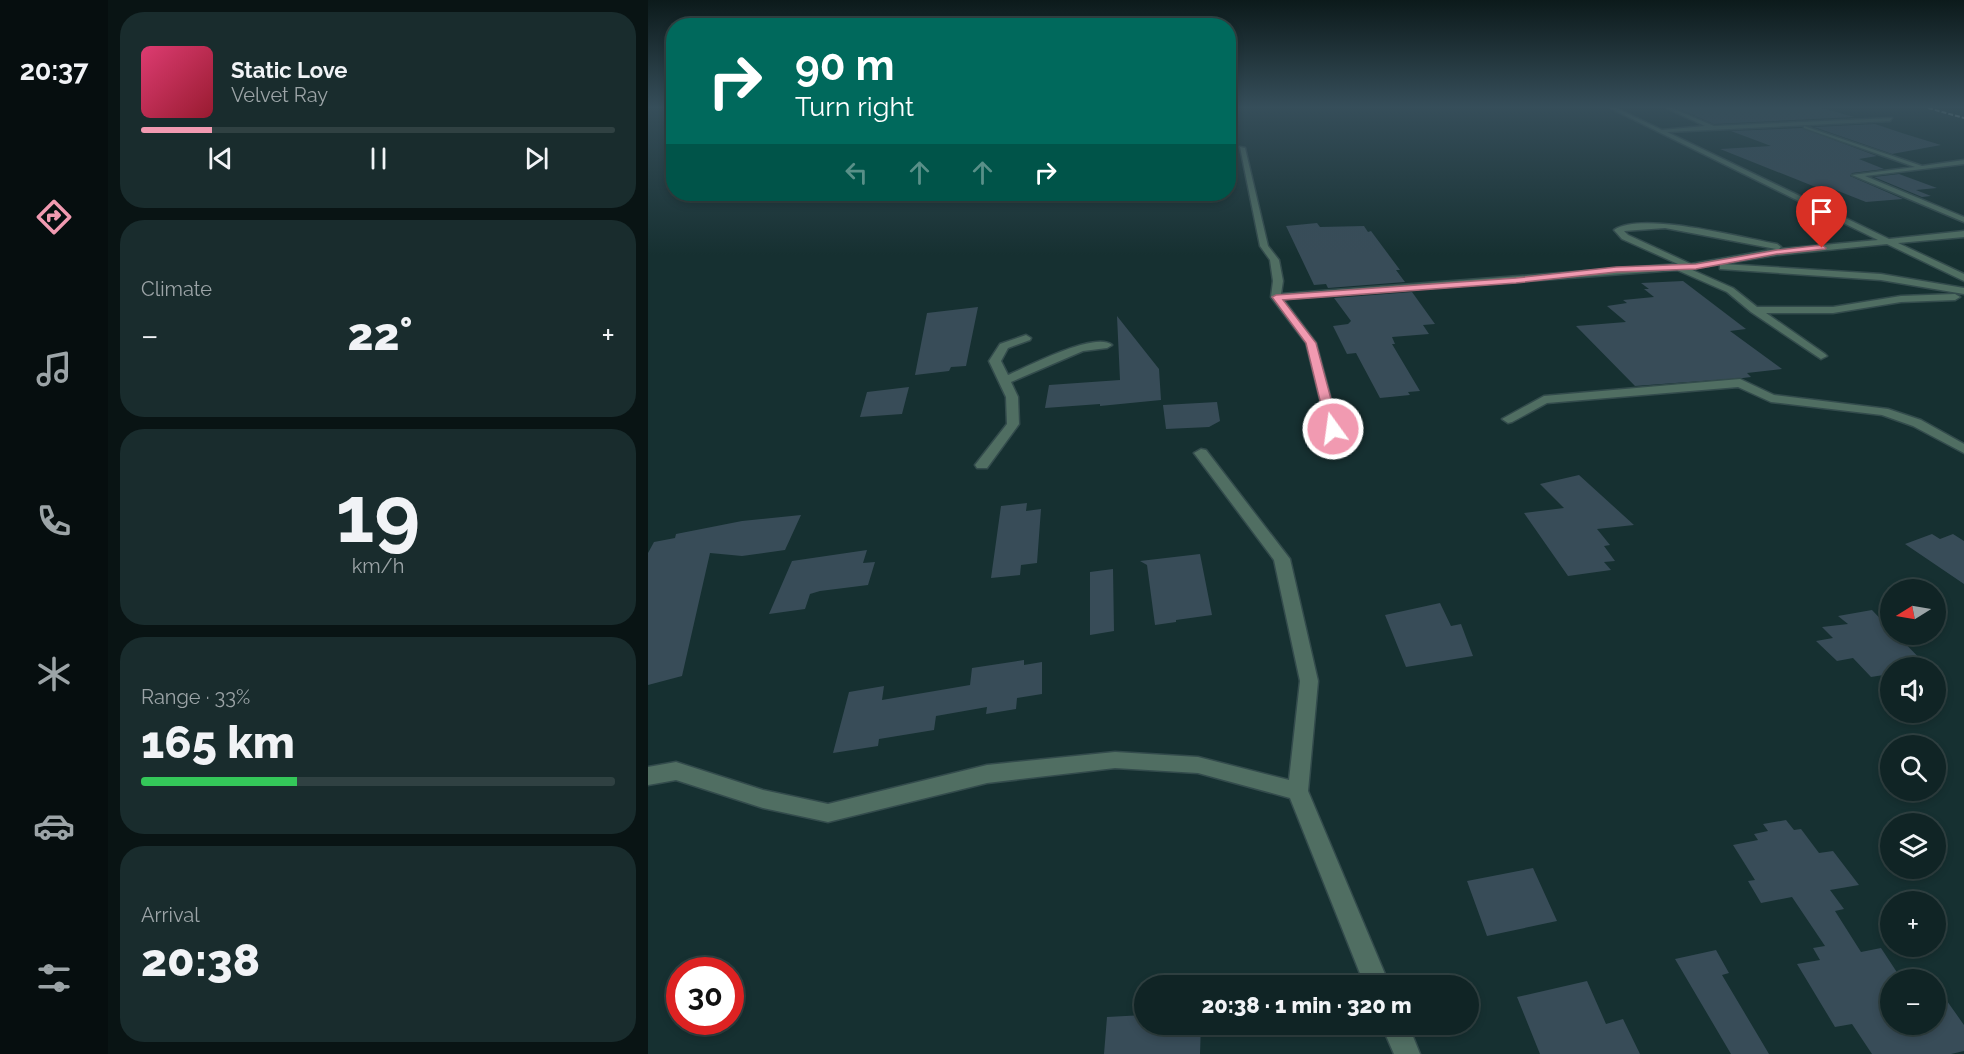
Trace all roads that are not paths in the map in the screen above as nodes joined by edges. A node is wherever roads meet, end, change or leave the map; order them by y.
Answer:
1 (1244, 157) edge
2 (1715, 157) edge
3 (1894, 157) edge
4 (1964, 162) edge
5 (1925, 168) junction
6 (1964, 219) edge
7 (1964, 234) edge
8 (1888, 241) junction
9 (1798, 250) junction
10 (1687, 266) junction
11 (1964, 278) edge
12 (1964, 291) edge
13 (1276, 297) junction
14 (1964, 298) edge
15 (1755, 310) junction
16 (1026, 338) dead end
17 (1107, 345) dead end
18 (1821, 356) dead end
19 (1004, 381) junction
20 (1508, 418) dead end
21 (1333, 429) dead end
22 (1964, 449) edge
23 (1201, 453) dead end
24 (982, 465) dead end
25 (648, 776) edge
26 (1298, 791) junction
27 (1373, 975) edge
28 (1399, 1035) edge
29 (1407, 1054) edge

1 - 13 street
2 - 8 street
3 - 5 street
4 - 5 street
5 - 6 street
7 - 8 street
8 - 9 street
8 - 11 street
9 - 10 street
9 - 10 street
10 - 12 street
10 - 13 street
10 - 15 street
13 - 21 street
14 - 15 street
15 - 18 street
16 - 19 street
17 - 19 street
19 - 24 street
20 - 22 street
23 - 26 street
25 - 26 street
26 - 27 street
28 - 29 street

